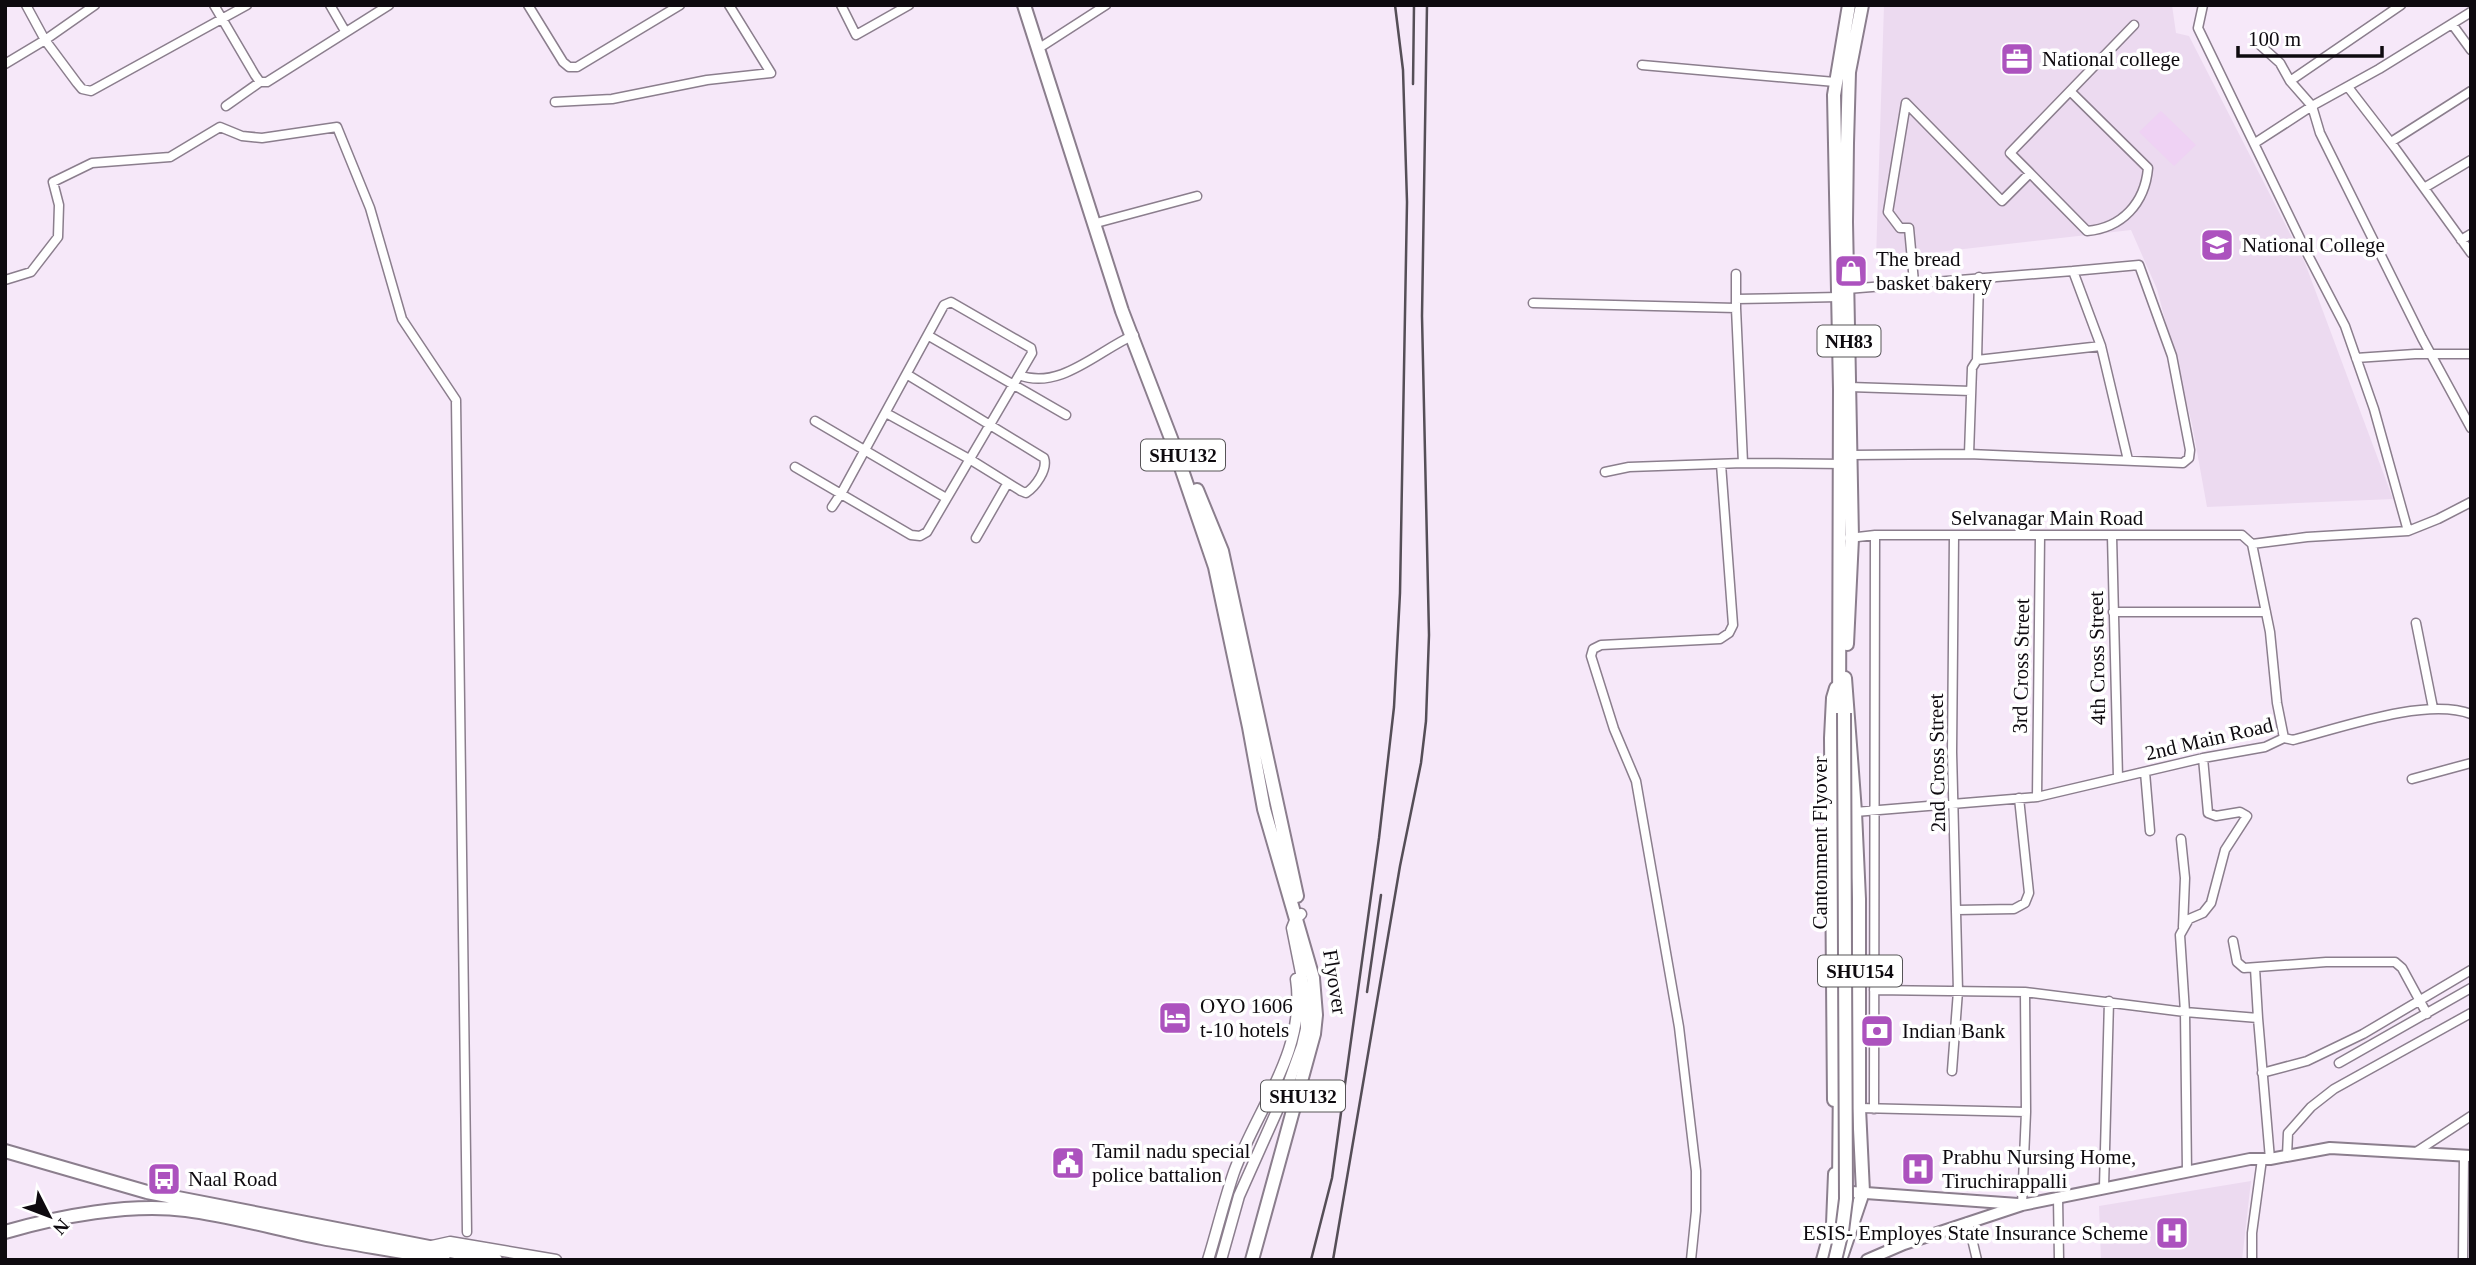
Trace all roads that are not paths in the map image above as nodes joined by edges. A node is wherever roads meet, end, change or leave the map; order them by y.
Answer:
1 (26, 5) edge
2 (95, 5) edge
3 (214, 5) edge
4 (247, 5) edge
5 (330, 5) edge
6 (389, 5) edge
7 (528, 5) edge
8 (680, 5) edge
9 (729, 5) edge
10 (841, 5) edge
11 (909, 5) edge
12 (1024, 5) edge
13 (1032, 5) edge
14 (1106, 5) edge
15 (2203, 5) edge
16 (2402, 5) edge
17 (1855, 10) edge
18 (2471, 12) edge
19 (223, 20) junction
20 (2452, 24) junction
21 (2134, 25) dead end
22 (345, 31) junction
23 (45, 40) junction
24 (1044, 45) junction
25 (2260, 45) dead end
26 (2471, 50) edge
27 (5, 64) edge
28 (1642, 65) dead end
29 (2290, 81) junction
30 (260, 82) junction
31 (1835, 82) junction
32 (2348, 87) junction
33 (2070, 91) junction
34 (2471, 91) edge
35 (555, 102) dead end
36 (226, 106) dead end
37 (2312, 106) junction
38 (2391, 142) junction
39 (2255, 143) junction
40 (2471, 160) edge
41 (2030, 173) junction
42 (2424, 188) junction
43 (1197, 196) dead end
44 (1842, 202) junction
45 (1100, 222) junction
46 (2471, 234) edge
47 (2461, 240) junction
48 (2471, 253) edge
49 (2073, 271) junction
50 (1736, 274) dead end
51 (1979, 277) junction
52 (5, 280) edge
53 (1914, 282) junction
54 (1843, 293) junction
55 (1533, 303) dead end
56 (1736, 303) junction
57 (1133, 335) junction
58 (929, 336) junction
59 (2101, 346) junction
60 (2471, 354) edge
61 (2432, 355) junction
62 (2356, 358) junction
63 (1977, 360) junction
64 (908, 375) junction
65 (1019, 375) junction
66 (1013, 385) junction
67 (1850, 387) junction
68 (1971, 391) junction
69 (886, 413) junction
70 (1066, 415) dead end
71 (815, 421) dead end
72 (990, 426) junction
73 (2471, 428) edge
74 (865, 450) junction
75 (1969, 454) junction
76 (971, 460) junction
77 (2128, 460) junction
78 (1847, 461) junction
79 (1743, 463) junction
80 (1721, 464) junction
81 (795, 467) dead end
82 (1605, 472) dead end
83 (1007, 484) junction
84 (842, 492) junction
85 (946, 498) junction
86 (2471, 502) edge
87 (832, 507) dead end
88 (2408, 531) junction
89 (1874, 535) junction
90 (1954, 536) junction
91 (2040, 536) junction
92 (2112, 536) junction
93 (976, 538) dead end
94 (1845, 538) junction
95 (2252, 544) junction
96 (2113, 612) junction
97 (2266, 612) junction
98 (2416, 623) dead end
99 (1842, 678) junction
100 (2433, 708) junction
101 (1841, 714) junction
102 (2471, 714) edge
103 (2284, 738) junction
104 (2203, 758) junction
105 (2471, 763) edge
106 (2145, 772) junction
107 (2118, 778) junction
108 (2412, 779) dead end
109 (2037, 797) junction
110 (2019, 798) junction
111 (1955, 804) junction
112 (1873, 811) junction
113 (1855, 812) junction
114 (2150, 831) dead end
115 (2181, 839) dead end
116 (1957, 910) junction
117 (2183, 927) junction
118 (1300, 934) junction
119 (2233, 941) dead end
120 (2255, 968) junction
121 (2471, 970) edge
122 (2471, 988) edge
123 (1874, 990) junction
124 (1958, 990) junction
125 (2025, 992) junction
126 (2418, 1000) junction
127 (2109, 1001) junction
128 (2185, 1012) junction
129 (2471, 1013) edge
130 (2427, 1014) junction
131 (2258, 1018) junction
132 (2339, 1063) dead end
133 (1952, 1071) dead end
134 (2262, 1073) junction
135 (1859, 1108) junction
136 (1874, 1109) junction
137 (2026, 1112) junction
138 (2471, 1116) edge
139 (5, 1151) edge
140 (2416, 1152) junction
141 (2287, 1156) junction
142 (2467, 1156) edge
143 (2266, 1159) junction
144 (2188, 1172) junction
145 (2104, 1186) junction
146 (1838, 1189) junction
147 (147, 1192) junction
148 (1863, 1192) junction
149 (2058, 1197) junction
150 (2022, 1205) junction
151 (145, 1208) junction
152 (1968, 1222) junction
153 (5, 1232) edge
154 (467, 1232) dead end
155 (429, 1254) edge
156 (446, 1256) edge
157 (496, 1260) edge
158 (556, 1260) edge
159 (1208, 1260) edge
160 (1222, 1260) edge
161 (1252, 1260) edge
162 (1260, 1260) edge
163 (1691, 1260) edge
164 (1823, 1260) edge
165 (1829, 1260) edge
166 (1835, 1260) edge
167 (1840, 1260) edge
168 (1867, 1260) edge
169 (1977, 1260) edge
170 (2059, 1260) edge
171 (2252, 1260) edge
172 (2463, 1260) edge

1 - 23 street
2 - 23 street
3 - 19 street
4 - 19 street
5 - 22 street
6 - 22 street
7 - 8 street
9 - 35 street
10 - 11 street
12 - 57 main road
13 - 24 main road, SHU132
14 - 24 street
15 - 39 street
16 - 29 street
17 - 31 main road, NH83
17 - 44 main road, NH83
18 - 20 street
19 - 23 street
19 - 30 street
20 - 26 street
20 - 32 street
21 - 33 street
22 - 30 street
23 - 27 street
24 - 45 main road, SHU132
25 - 29 street
28 - 31 street
29 - 37 street
30 - 36 street
31 - 44 main road, NH83
32 - 37 street
32 - 38 street
33 - 41 street
33 - 41 street
34 - 38 street
37 - 39 street
37 - 61 street
38 - 42 street
39 - 62 street
40 - 42 street
41 - 53 street
42 - 47 street
43 - 45 street
44 - 54 main road, NH83
45 - 57 main road, SHU132
46 - 47 street
47 - 48 street
49 - 51 street
49 - 59 street
49 - 77 street
50 - 56 street
51 - 53 street
51 - 63 street
52 - 154 street
53 - 54 street
54 - 56 street
54 - 67 main road, NH83
54 - 78 main road, NH83
55 - 56 street
56 - 79 street
57 - 65 street
57 - 118 main road, Flyover / SHU132
58 - 64 street
58 - 65 street
58 - 66 street
59 - 63 street
59 - 77 street
60 - 61 street
61 - 62 street
61 - 73 street
62 - 88 street
63 - 68 street
64 - 69 street
64 - 72 street
65 - 66 street
66 - 70 street
66 - 72 street
67 - 68 street
67 - 78 main road, NH83
68 - 75 street
69 - 74 street
69 - 76 street
71 - 74 street
72 - 76 street
72 - 83 street
74 - 84 street
74 - 85 street
75 - 77 street
75 - 78 street
76 - 83 street
76 - 85 street
78 - 79 street
78 - 94 main road, NH83
79 - 80 street
80 - 82 street
80 - 163 street
81 - 84 street
83 - 93 street
84 - 85 street
84 - 87 street
86 - 88 street
88 - 95 street
89 - 90 street, Selvanagar Main Road
89 - 94 street, Selvanagar Main Road
89 - 112 street
90 - 91 street, Selvanagar Main Road
90 - 111 street, 2nd Cross Street
91 - 92 street, Selvanagar Main Road
91 - 109 street, 3rd Cross Street
92 - 95 street, Selvanagar Main Road
92 - 96 street, 4th Cross Street
94 - 99 main road, NH83
95 - 97 street
96 - 97 street
96 - 107 street, 4th Cross Street
97 - 103 street
98 - 100 street
99 - 101 main road, Cantonment Flyover
99 - 113 main road, SHU154
99 - 146 main road, NH83
100 - 102 street, 2nd Main Road
100 - 103 street, 2nd Main Road
101 - 146 main road, Cantonment Flyover / NH83, bridge
101 - 166 main road, Cantonment Flyover, bridge
103 - 104 street, 2nd Main Road
104 - 106 street, 2nd Main Road
104 - 117 street
105 - 108 street
106 - 107 street, 2nd Main Road
106 - 114 street
107 - 109 street, 2nd Main Road
109 - 110 street, 2nd Main Road
110 - 111 street, 2nd Main Road
110 - 116 street
111 - 112 street, 2nd Main Road
111 - 116 street, 2nd Cross Street
112 - 113 street, 2nd Main Road
112 - 123 street
113 - 135 main road, SHU154
115 - 117 street
116 - 124 street, 2nd Cross Street
117 - 128 street
118 - 159 street
118 - 160 street
118 - 161 main road, Flyover
118 - 162 main road, Flyover / SHU132
119 - 120 street
120 - 126 street
120 - 131 street
121 - 126 street
122 - 130 street
123 - 124 street
123 - 136 street
124 - 125 street
124 - 133 street, 2nd Cross Street
125 - 127 street
125 - 137 street
126 - 130 street
126 - 134 street
127 - 128 street
127 - 145 street
128 - 131 street
128 - 144 street
129 - 141 street
130 - 132 street
131 - 134 street
134 - 143 street
135 - 136 street
135 - 148 main road, SHU154
136 - 137 street
137 - 150 street
138 - 140 street
139 - 147 main road
140 - 141 main road
140 - 142 main road
141 - 143 main road
142 - 172 street
143 - 144 main road
143 - 171 street
144 - 145 main road
145 - 149 main road
146 - 148 main road
146 - 164 main road, NH83
146 - 165 main road, Cantonment Flyover
147 - 151 main road
147 - 155 main road
148 - 150 main road
148 - 167 main road, SHU154
149 - 150 main road
149 - 170 street
150 - 152 main road
151 - 153 main road
151 - 155 main road
152 - 168 main road
152 - 169 street
155 - 156 main road
155 - 158 street
156 - 157 main road

